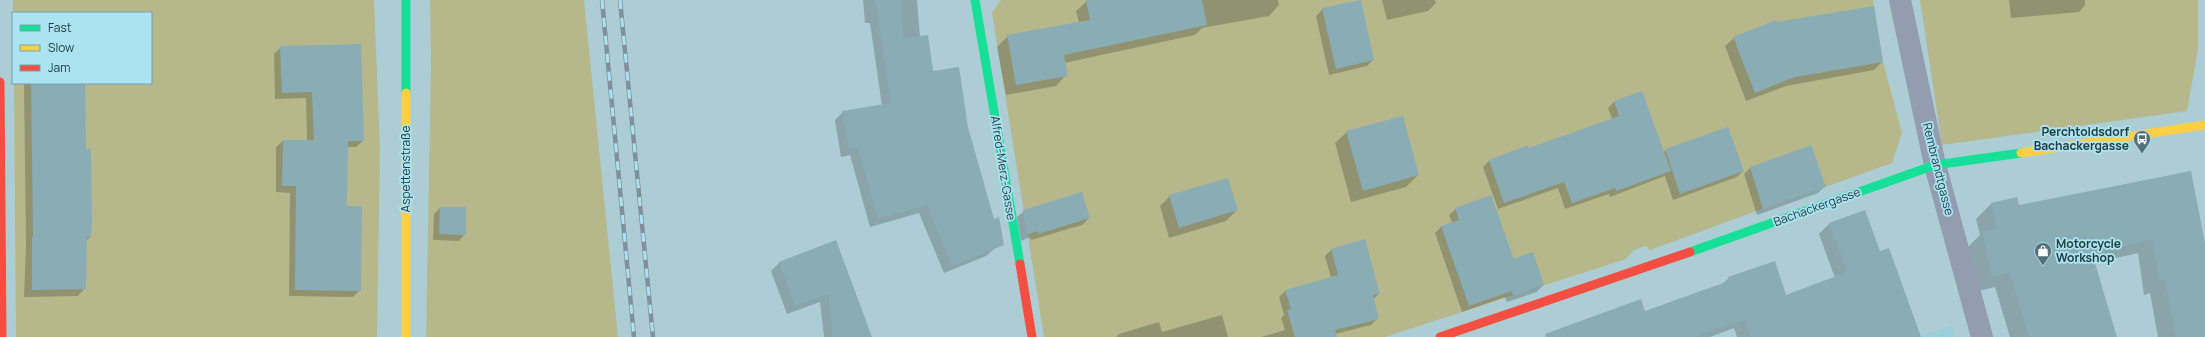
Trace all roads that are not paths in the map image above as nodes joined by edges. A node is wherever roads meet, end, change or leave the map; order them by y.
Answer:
1 (406, 0) edge
2 (975, 0) edge
3 (1900, 0) edge
4 (0, 82) edge
5 (2205, 125) edge
6 (1935, 165) junction
7 (2, 337) edge
8 (406, 337) edge
9 (1032, 337) edge
10 (1440, 337) edge
11 (1982, 337) edge

1 - 8 street, Aspettenstraße
2 - 9 street, Alfred-Merz-Gasse
3 - 6 street, Rembrandtgasse
4 - 7 street
5 - 6 street, Bachackergasse
6 - 10 street, Bachackergasse
6 - 11 street, Rembrandtgasse

